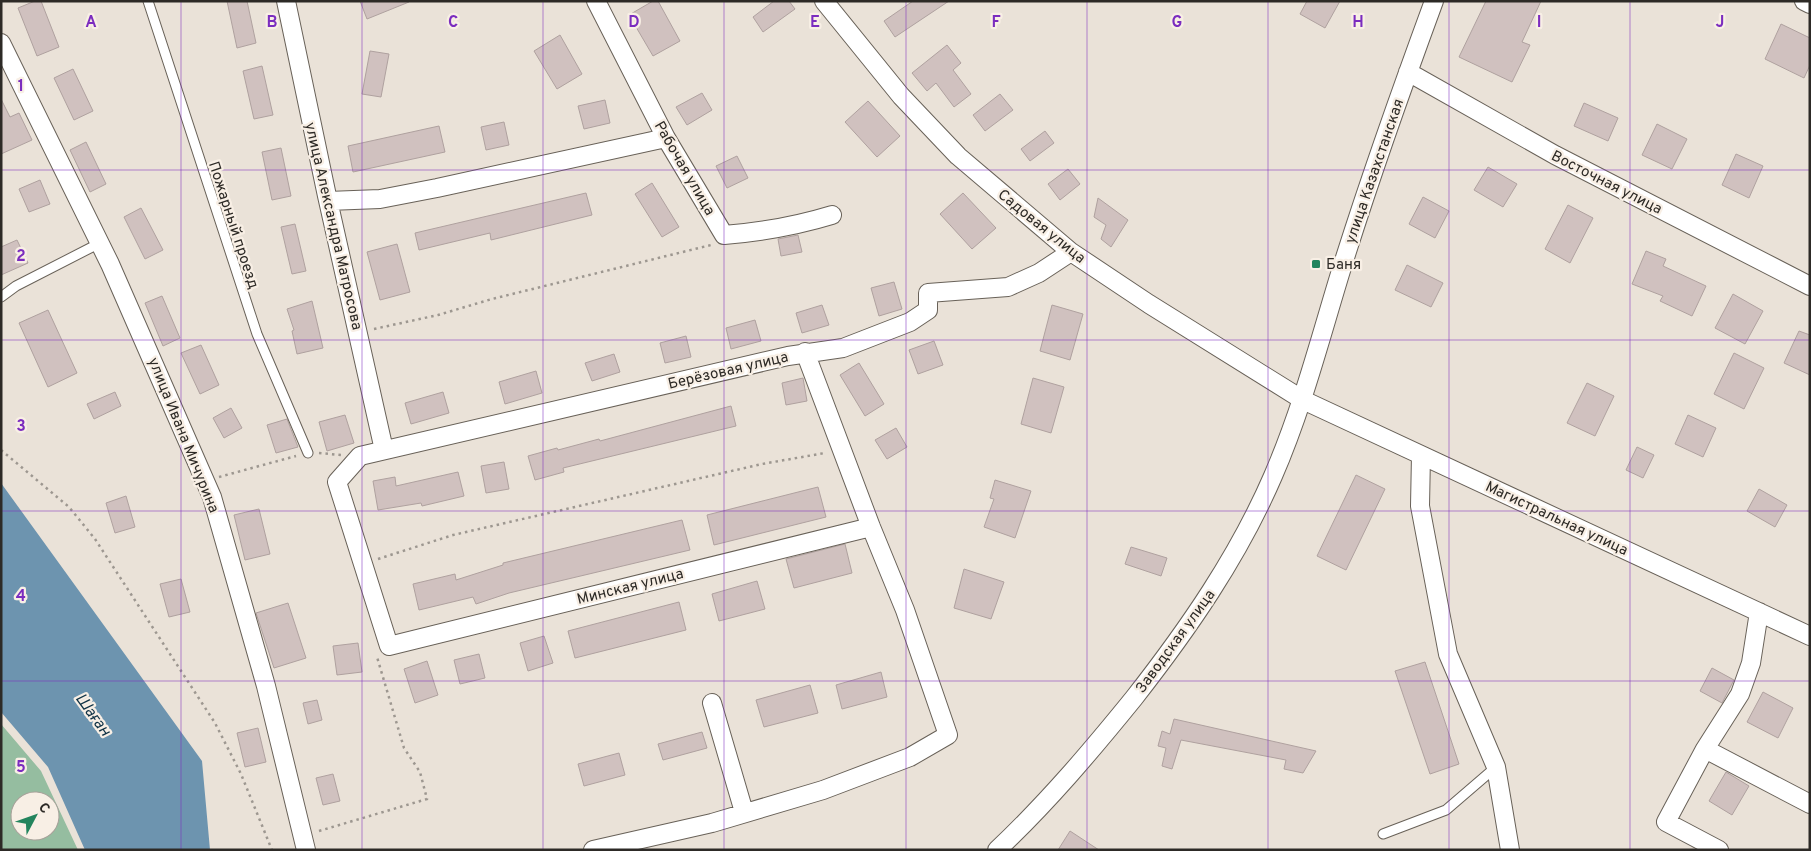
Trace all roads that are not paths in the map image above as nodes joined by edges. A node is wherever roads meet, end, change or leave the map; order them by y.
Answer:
1 (148, 1) edge
2 (286, 1) edge
3 (596, 1) edge
4 (824, 1) edge
5 (1434, 1) edge
6 (1804, 1) edge
7 (1810, 4) edge
8 (1, 43) edge
9 (1408, 72) junction
10 (666, 138) junction
11 (328, 201) junction
12 (832, 215) dead end
13 (100, 243) junction
14 (1070, 252) junction
15 (1810, 286) edge
16 (1, 297) edge
17 (805, 352) junction
18 (1303, 400) junction
19 (384, 450) junction
20 (308, 453) road end
21 (1421, 455) junction
22 (871, 527) junction
23 (1759, 612) junction
24 (1810, 636) edge
25 (389, 646) joint
26 (712, 703) dead end
27 (1705, 748) junction
28 (1496, 767) junction
29 (1810, 804) edge
30 (744, 812) junction
31 (1383, 834) dead end
32 (304, 843) edge
33 (593, 850) edge
34 (997, 850) edge
35 (1510, 850) edge
36 (1719, 850) edge

1 - 20 lane, Пожарный проезд
2 - 11 street, улица Александра Матросова
3 - 10 street, Рабочая улица
4 - 14 street, Садовая улица
5 - 9 street, улица Казахстанская
6 - 7 street
8 - 13 street, улица Ивана Мичурина
9 - 15 street, Восточная улица
9 - 18 street, улица Казахстанская
10 - 11 street
10 - 12 street, Рабочая улица
11 - 19 street, улица Александра Матросова
13 - 16 lane
13 - 32 street, улица Ивана Мичурина
14 - 17 street, Берёзовая улица
14 - 18 street, Садовая улица
17 - 19 street, Берёзовая улица
17 - 22 street
18 - 21 street, Магистральная улица
18 - 34 street, Заводская улица
19 - 25 street, Берёзовая улица
21 - 23 street, Магистральная улица
21 - 28 street
22 - 25 street, Минская улица
22 - 30 street
23 - 24 street, Магистральная улица
23 - 27 street
26 - 30 street
27 - 29 street
27 - 36 street
28 - 31 lane
28 - 35 street
30 - 33 street

